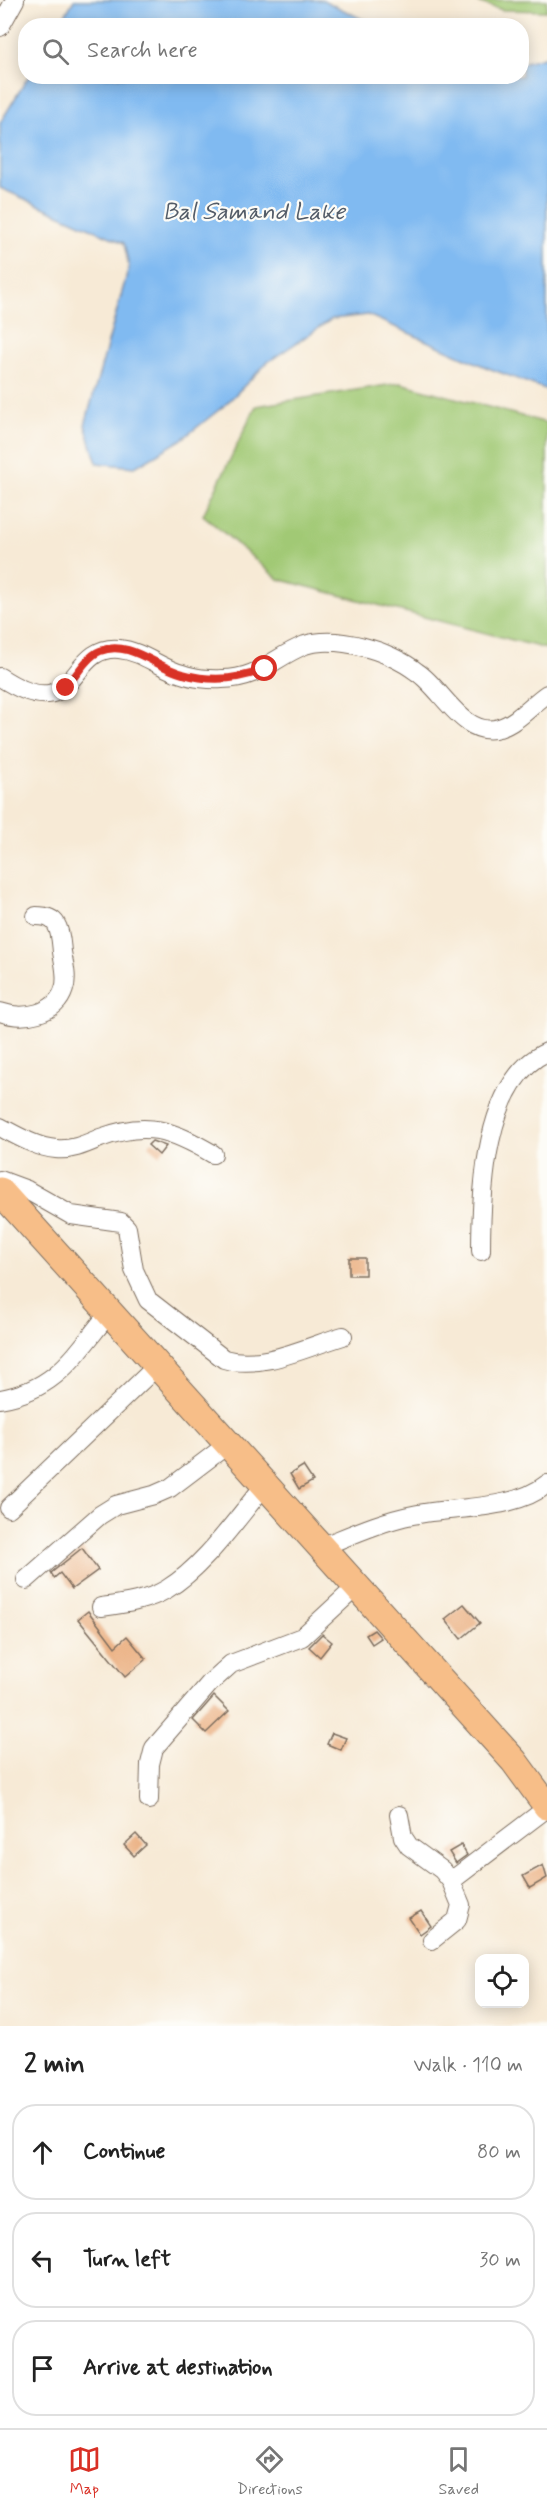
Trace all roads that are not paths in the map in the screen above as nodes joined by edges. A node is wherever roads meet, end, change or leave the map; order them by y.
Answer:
1 (15, 0) edge
2 (0, 27) edge
3 (0, 677) edge
4 (547, 694) edge
5 (36, 916) dead end
6 (0, 1012) edge
7 (547, 1052) edge
8 (0, 1127) edge
9 (213, 1155) dead end
10 (0, 1180) edge
11 (0, 1191) edge
12 (481, 1251) dead end
13 (110, 1312) junction
14 (343, 1336) dead end
15 (158, 1365) junction
16 (0, 1399) edge
17 (228, 1444) junction
18 (547, 1484) edge
19 (265, 1485) junction
20 (9, 1508) dead end
21 (321, 1547) junction
22 (26, 1580) dead end
23 (356, 1587) junction
24 (101, 1607) dead end
25 (544, 1795) edge
26 (149, 1800) dead end
27 (399, 1815) dead end
28 (451, 1881) junction
29 (432, 1940) dead end

1 - 2 lane
3 - 4 lane
5 - 6 lane
7 - 12 lane
8 - 9 lane
10 - 14 lane
11 - 13 highway
13 - 15 highway
13 - 16 lane
15 - 17 highway
15 - 20 lane
17 - 19 highway
17 - 22 lane
18 - 21 lane
19 - 21 highway
19 - 24 lane
21 - 23 highway
23 - 25 highway
23 - 26 lane
25 - 28 lane
27 - 28 lane
28 - 29 lane

